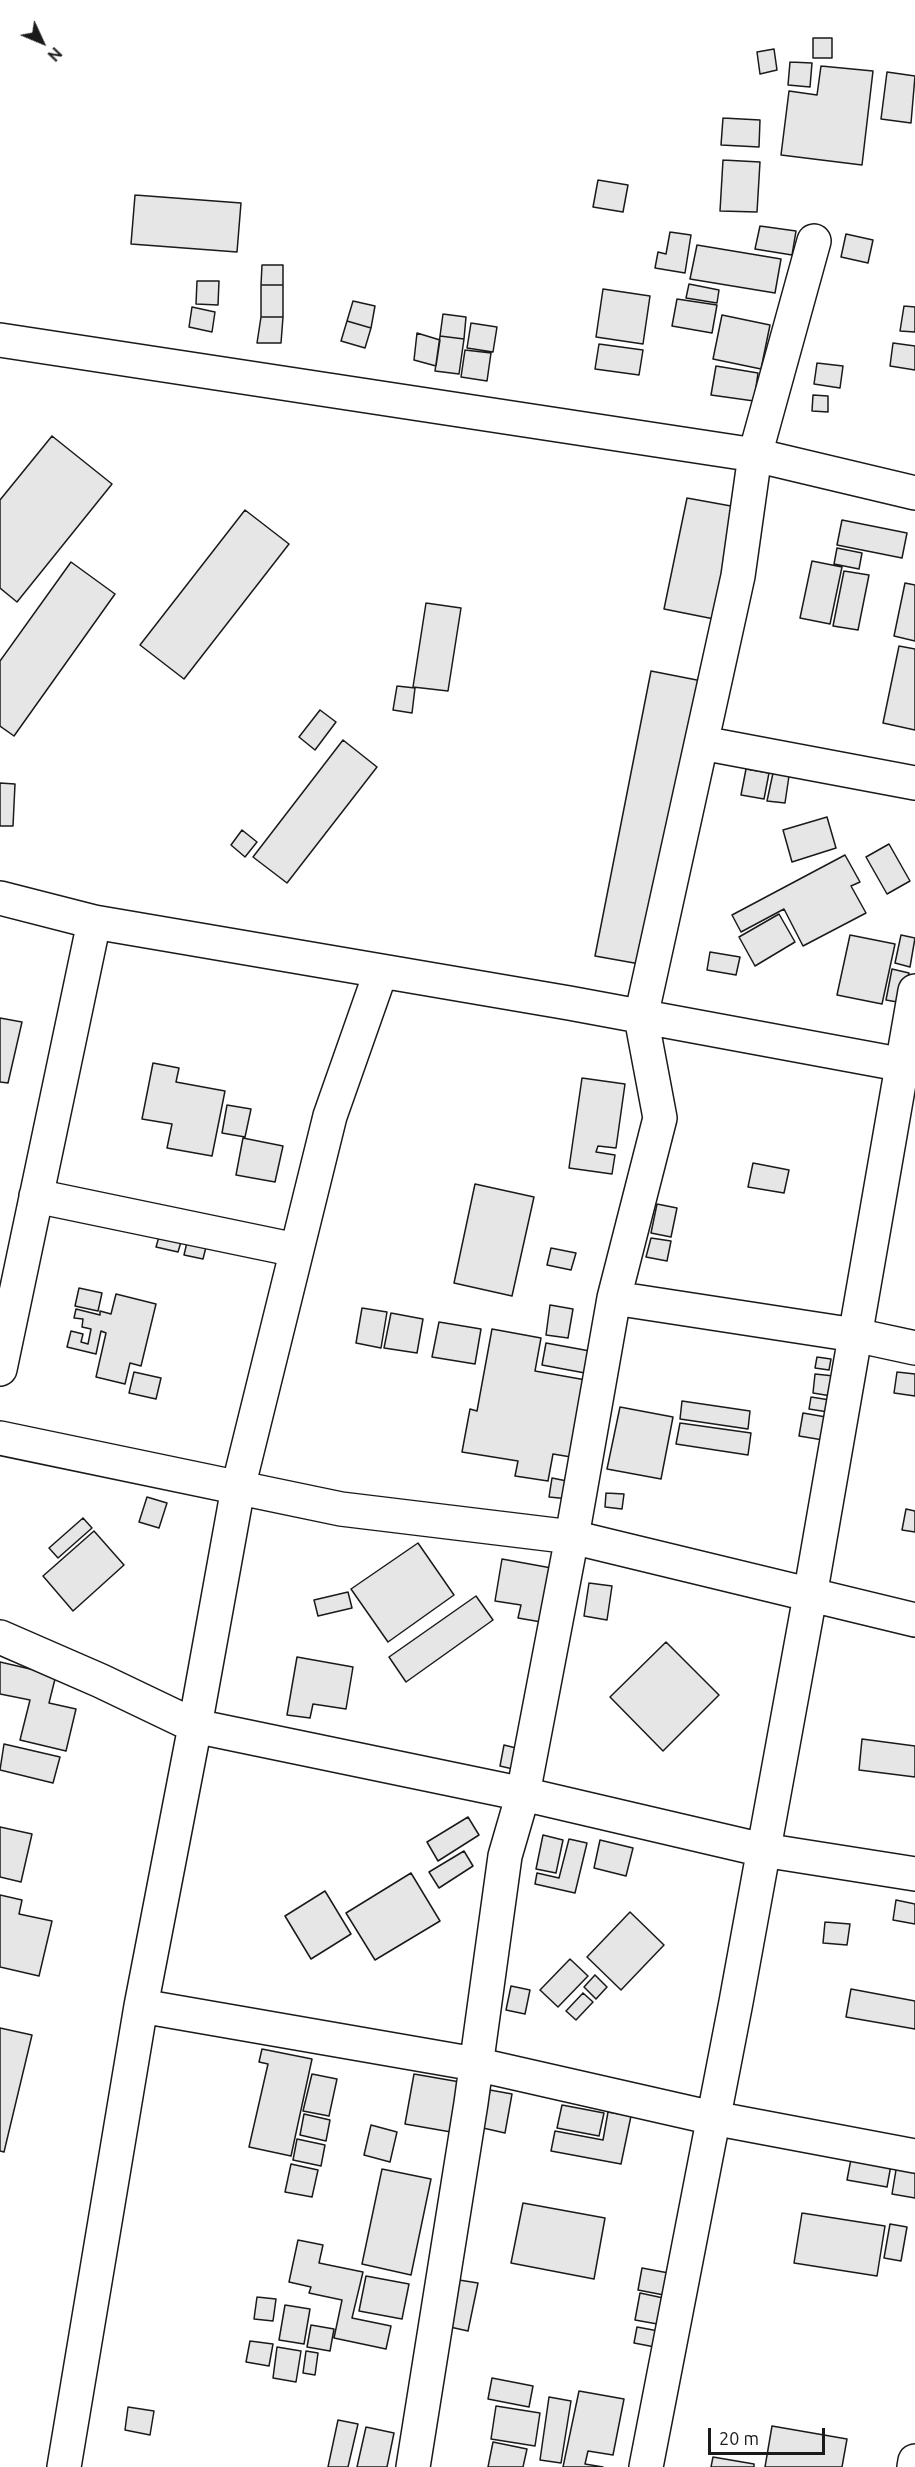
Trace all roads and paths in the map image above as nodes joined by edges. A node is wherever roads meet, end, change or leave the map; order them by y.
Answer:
1 (814, 241) dead end
2 (0, 340) edge
3 (755, 455) junction
4 (915, 493) edge
5 (702, 742) junction
6 (915, 783) edge
7 (0, 898) edge
8 (94, 922) junction
9 (381, 971) junction
10 (915, 992) edge
11 (641, 1017) junction
12 (909, 1066) edge
13 (36, 1196) junction
14 (296, 1250) junction
15 (614, 1298) junction
16 (855, 1335) junction
17 (915, 1348) edge
18 (0, 1369) edge
19 (0, 1438) edge
20 (238, 1488) junction
21 (572, 1538) junction
22 (810, 1596) junction
23 (915, 1620) edge
24 (0, 1637) edge
25 (195, 1725) junction
26 (523, 1794) junction
27 (763, 1850) junction
28 (915, 1874) edge
29 (141, 2006) junction
30 (475, 2064) junction
31 (713, 2118) junction
32 (915, 2156) edge
33 (915, 2461) edge
34 (64, 2467) edge
35 (413, 2467) edge
36 (646, 2467) edge
37 (914, 2467) edge

1 - 3 street
2 - 3 street
3 - 4 street
3 - 5 street
5 - 6 street
5 - 11 street
7 - 8 street
8 - 9 street
8 - 13 street
9 - 11 street
9 - 14 street
10 - 12 street
11 - 12 street
11 - 15 street
12 - 16 street
13 - 14 street
13 - 18 street
14 - 20 street
15 - 16 street
15 - 21 street
16 - 17 street
16 - 22 street
19 - 20 street
20 - 21 street
20 - 25 street
21 - 22 street
21 - 26 street
22 - 23 street
22 - 27 street
24 - 25 street
25 - 26 street
25 - 29 street
26 - 27 street
26 - 30 street
27 - 28 street
27 - 31 street
29 - 30 street
29 - 34 street
30 - 31 street
30 - 35 street
31 - 32 street
31 - 36 street
33 - 37 street

